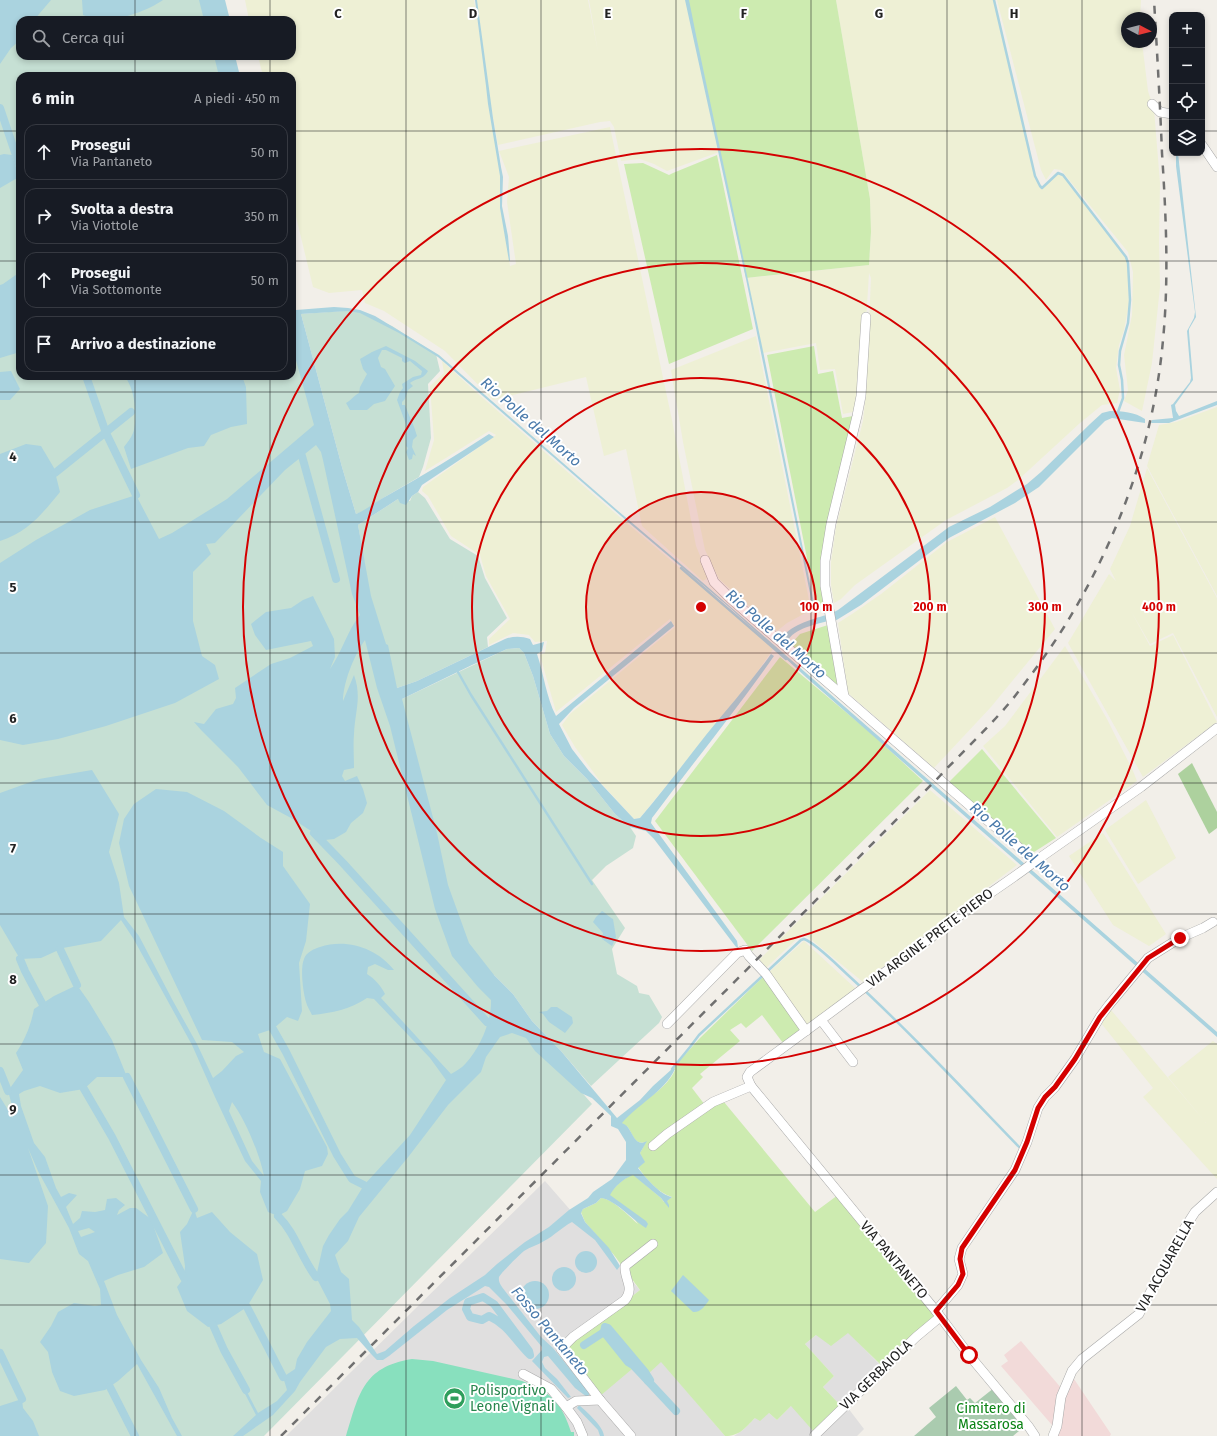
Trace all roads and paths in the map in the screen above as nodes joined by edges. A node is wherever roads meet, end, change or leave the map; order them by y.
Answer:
1 (1152, 104) dead end
2 (1169, 114) edge
3 (1205, 149) edge
4 (1217, 167) edge
5 (866, 317) dead end
6 (706, 560) dead end
7 (844, 696) junction
8 (1217, 728) edge
9 (1033, 863) junction
10 (1213, 922) dead end
11 (821, 1020) junction
12 (667, 1024) dead end
13 (806, 1031) junction
14 (853, 1062) dead end
15 (751, 1086) junction
16 (653, 1146) dead end
17 (1217, 1192) edge
18 (653, 1244) dead end
19 (938, 1314) junction
20 (523, 1374) dead end
21 (600, 1400) junction
22 (566, 1407) junction
23 (583, 1436) edge
24 (631, 1436) edge
25 (814, 1436) edge
26 (1035, 1436) edge
27 (1053, 1436) edge

1 - 2 street
3 - 4 street
5 - 7 street
6 - 7 street
7 - 9 street
8 - 9 street, VIA ARGINE PRETE PIERO
9 - 11 street, VIA ARGINE PRETE PIERO
10 - 19 street, VIA GERBAIOLA
11 - 13 street, VIA ARGINE PRETE PIERO
11 - 14 street
12 - 13 street
13 - 15 street, VIA ARGINE PRETE PIERO
15 - 16 street
15 - 19 street, VIA PANTANETO
17 - 27 street, VIA ACQUARELLA
18 - 21 street
19 - 25 street, VIA GERBAIOLA
19 - 26 street, VIA PANTANETO
20 - 22 street
21 - 22 street
21 - 24 street
22 - 23 street

